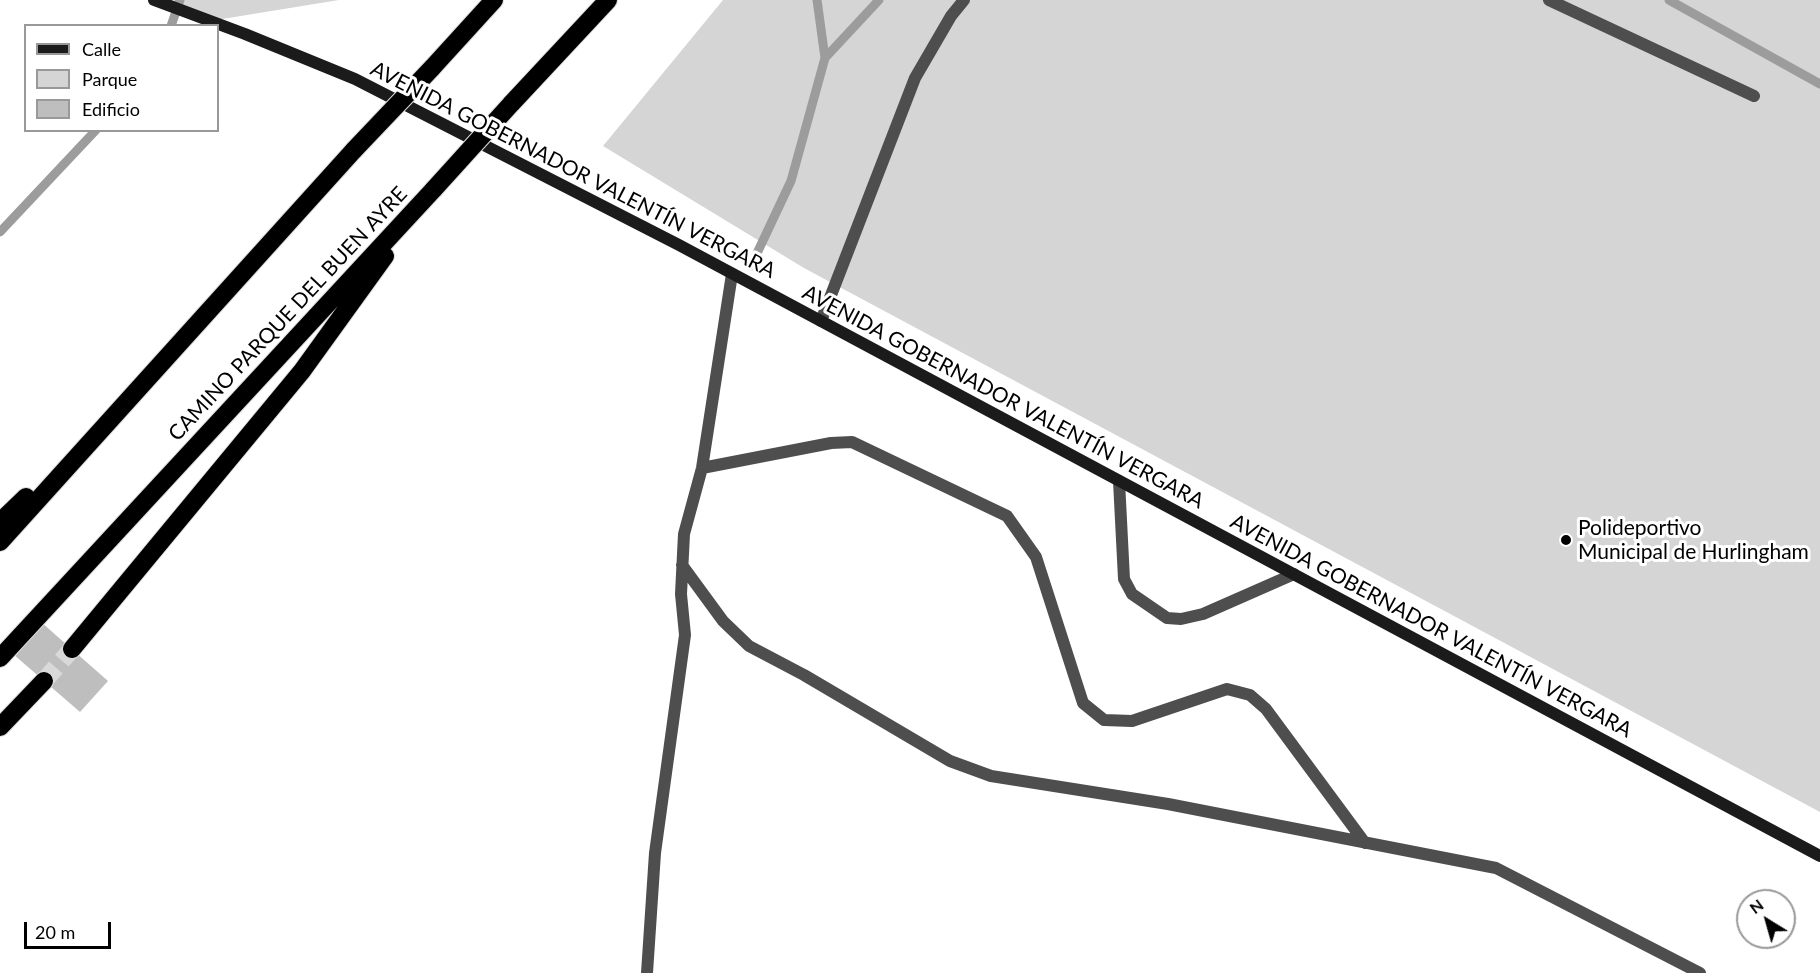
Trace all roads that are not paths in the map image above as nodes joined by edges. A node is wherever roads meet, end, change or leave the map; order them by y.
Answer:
1 (155, 0) edge
2 (494, 0) edge
3 (608, 0) edge
4 (964, 0) edge
5 (1549, 0) edge
6 (218, 24) edge
7 (219, 25) edge
8 (1754, 96) dead end
9 (434, 189) junction
10 (732, 274) junction
11 (821, 321) junction
12 (147, 378) junction
13 (702, 468) junction
14 (1119, 481) junction
15 (0, 522) edge
16 (0, 542) edge
17 (682, 565) junction
18 (1294, 574) junction
19 (72, 649) tunnel mouth
20 (0, 658) edge
21 (44, 681) tunnel mouth
22 (0, 727) edge
23 (1365, 843) junction
24 (1820, 856) edge
25 (647, 973) edge
26 (1700, 973) edge

1 - 6 street, AVENIDA GOBERNADOR VALENTÍN VERGARA
2 - 12 highway, bridge
3 - 9 highway, CAMINO PARQUE DEL BUEN AYRE, bridge
4 - 11 lane
5 - 8 lane
7 - 10 street, AVENIDA GOBERNADOR VALENTÍN VERGARA
9 - 19 highway
9 - 20 highway, CAMINO PARQUE DEL BUEN AYRE
10 - 11 street, AVENIDA GOBERNADOR VALENTÍN VERGARA
10 - 13 lane
11 - 14 street, AVENIDA GOBERNADOR VALENTÍN VERGARA
12 - 15 highway
12 - 16 highway
13 - 17 lane
13 - 23 lane
14 - 18 street, AVENIDA GOBERNADOR VALENTÍN VERGARA
14 - 18 lane
17 - 23 lane
17 - 25 lane
18 - 24 street, AVENIDA GOBERNADOR VALENTÍN VERGARA
21 - 22 highway
23 - 26 lane

